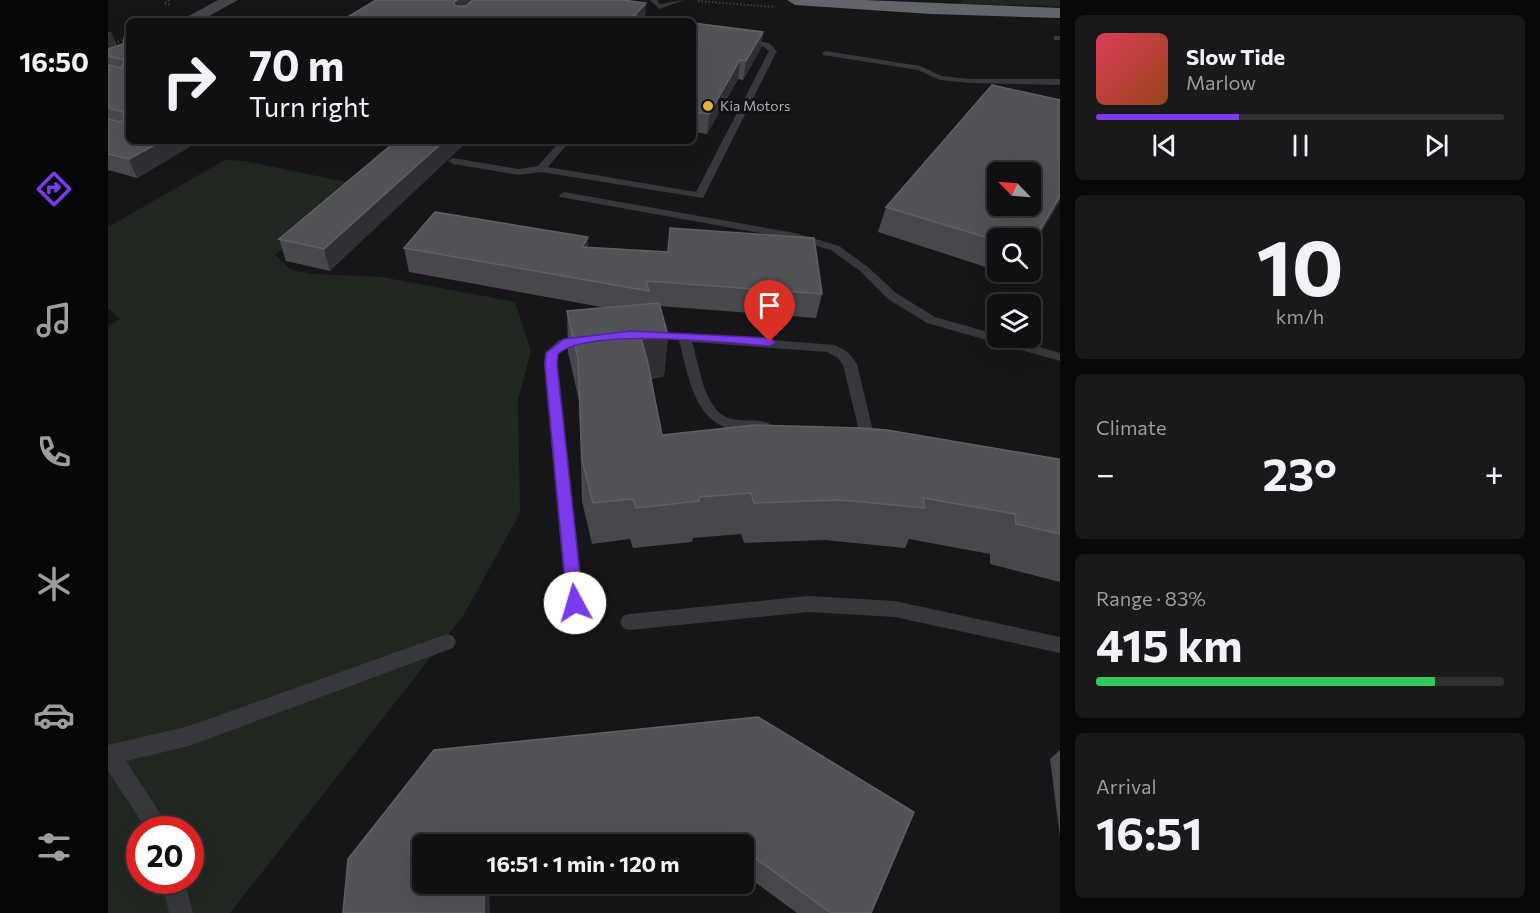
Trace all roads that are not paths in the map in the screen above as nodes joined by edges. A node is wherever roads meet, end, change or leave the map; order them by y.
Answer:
1 (230, 0) edge
2 (653, 0) edge
3 (681, 0) edge
4 (795, 0) edge
5 (939, 0) edge
6 (878, 6) junction
7 (1060, 13) edge
8 (194, 18) edge
9 (726, 39) edge
10 (826, 53) dead end
11 (1060, 82) edge
12 (562, 144) edge
13 (453, 160) dead end
14 (541, 169) junction
15 (564, 195) dead end
16 (603, 337) edge
17 (1060, 357) edge
18 (776, 427) edge
19 (866, 432) edge
20 (575, 603) dead end
21 (629, 622) dead end
22 (447, 642) dead end
23 (1060, 645) edge
24 (151, 816) edge
25 (176, 894) edge
26 (181, 913) edge

1 - 8 main road
2 - 3 lane
4 - 6 highway
5 - 6 highway
6 - 7 highway
9 - 14 lane
10 - 11 lane
12 - 14 lane
13 - 14 lane
15 - 17 lane
16 - 20 lane
18 - 19 lane
21 - 23 lane
22 - 24 lane
25 - 26 lane

